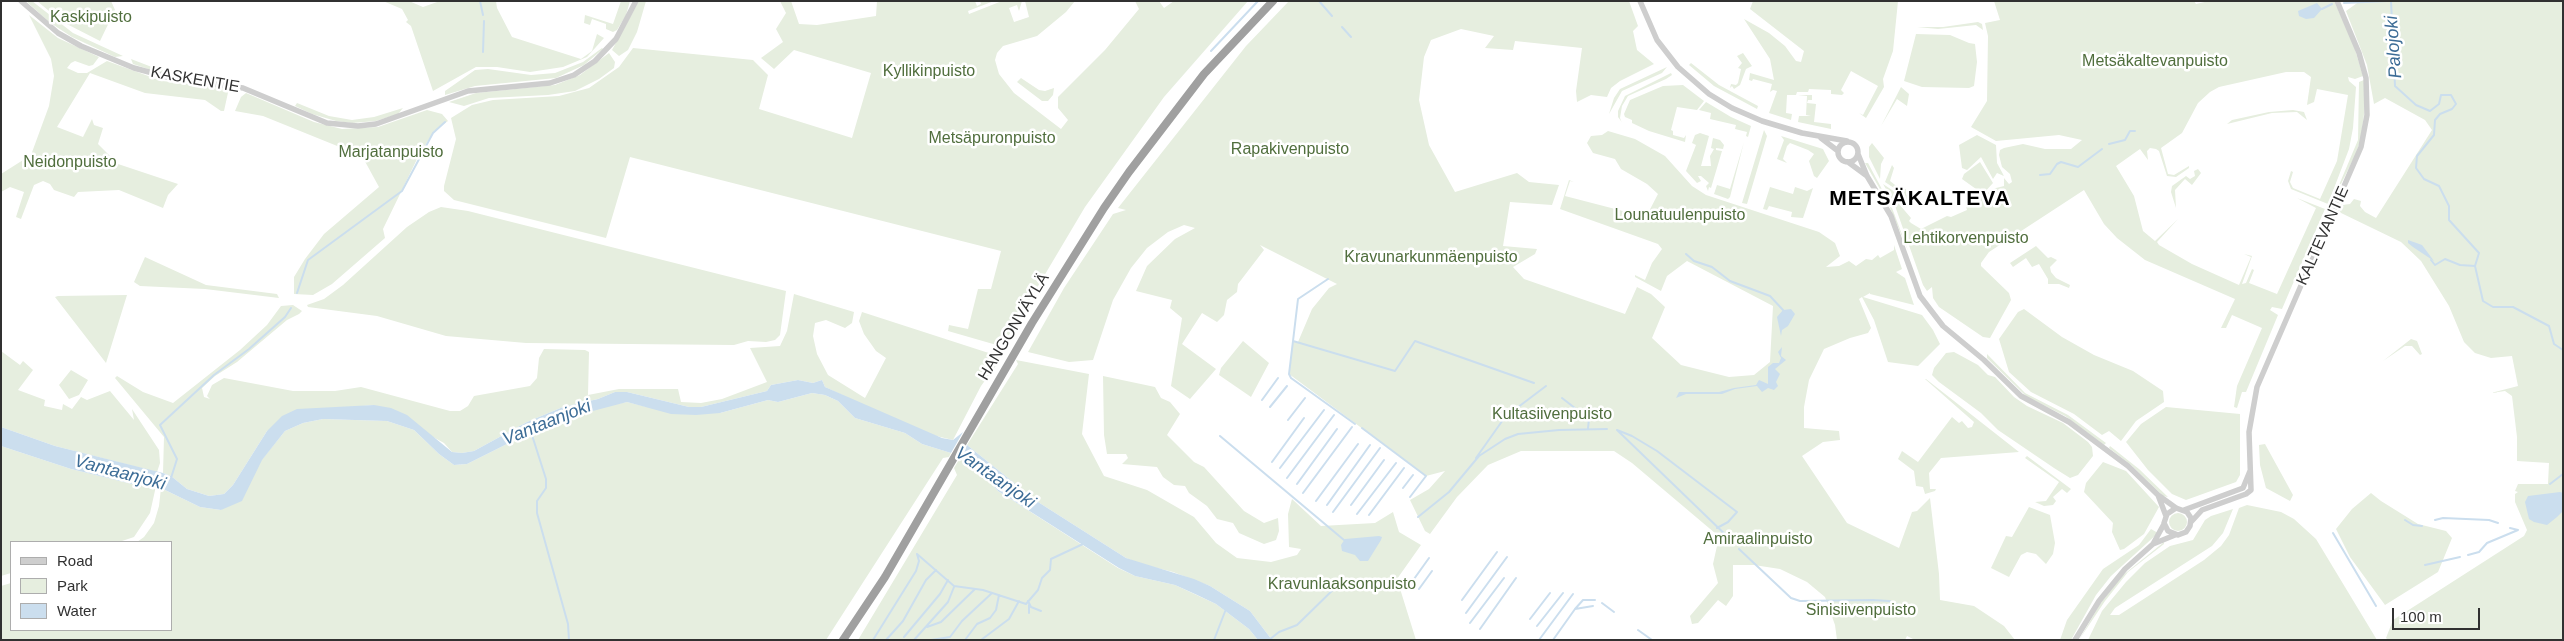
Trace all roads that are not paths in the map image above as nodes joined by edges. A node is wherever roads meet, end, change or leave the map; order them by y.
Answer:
1 (21, 1) edge
2 (636, 1) edge
3 (1266, 1) edge
4 (1273, 1) edge
5 (1640, 1) edge
6 (2337, 1) edge
7 (1230, 44) junction
8 (1819, 136) junction
9 (1847, 142) junction
10 (1838, 151) junction
11 (1858, 154) junction
12 (1848, 162) junction
13 (1868, 176) junction
14 (2250, 471) junction
15 (2158, 495) junction
16 (2176, 508) junction
17 (2184, 510) junction
18 (2165, 520) junction
19 (2191, 522) junction
20 (2174, 534) junction
21 (2153, 544) junction
22 (843, 640) edge
23 (2074, 640) edge

1 - 2 street, KASKENTIE
3 - 7 highway, HANGONVÄYLÄ
4 - 7 highway, HANGONVÄYLÄ
5 - 8 street
6 - 14 street, KALTEVANTIE
7 - 22 highway, HANGONVÄYLÄ
8 - 9 street
8 - 10 street
9 - 10 street
9 - 11 street
10 - 12 street
11 - 12 street
11 - 13 street
12 - 13 street
13 - 15 street
14 - 17 street
14 - 19 street, KALTEVANTIE
15 - 16 street
15 - 18 street
16 - 17 street
16 - 18 street
17 - 19 street
18 - 20 street
18 - 21 street
19 - 20 street
20 - 21 street
21 - 23 street

